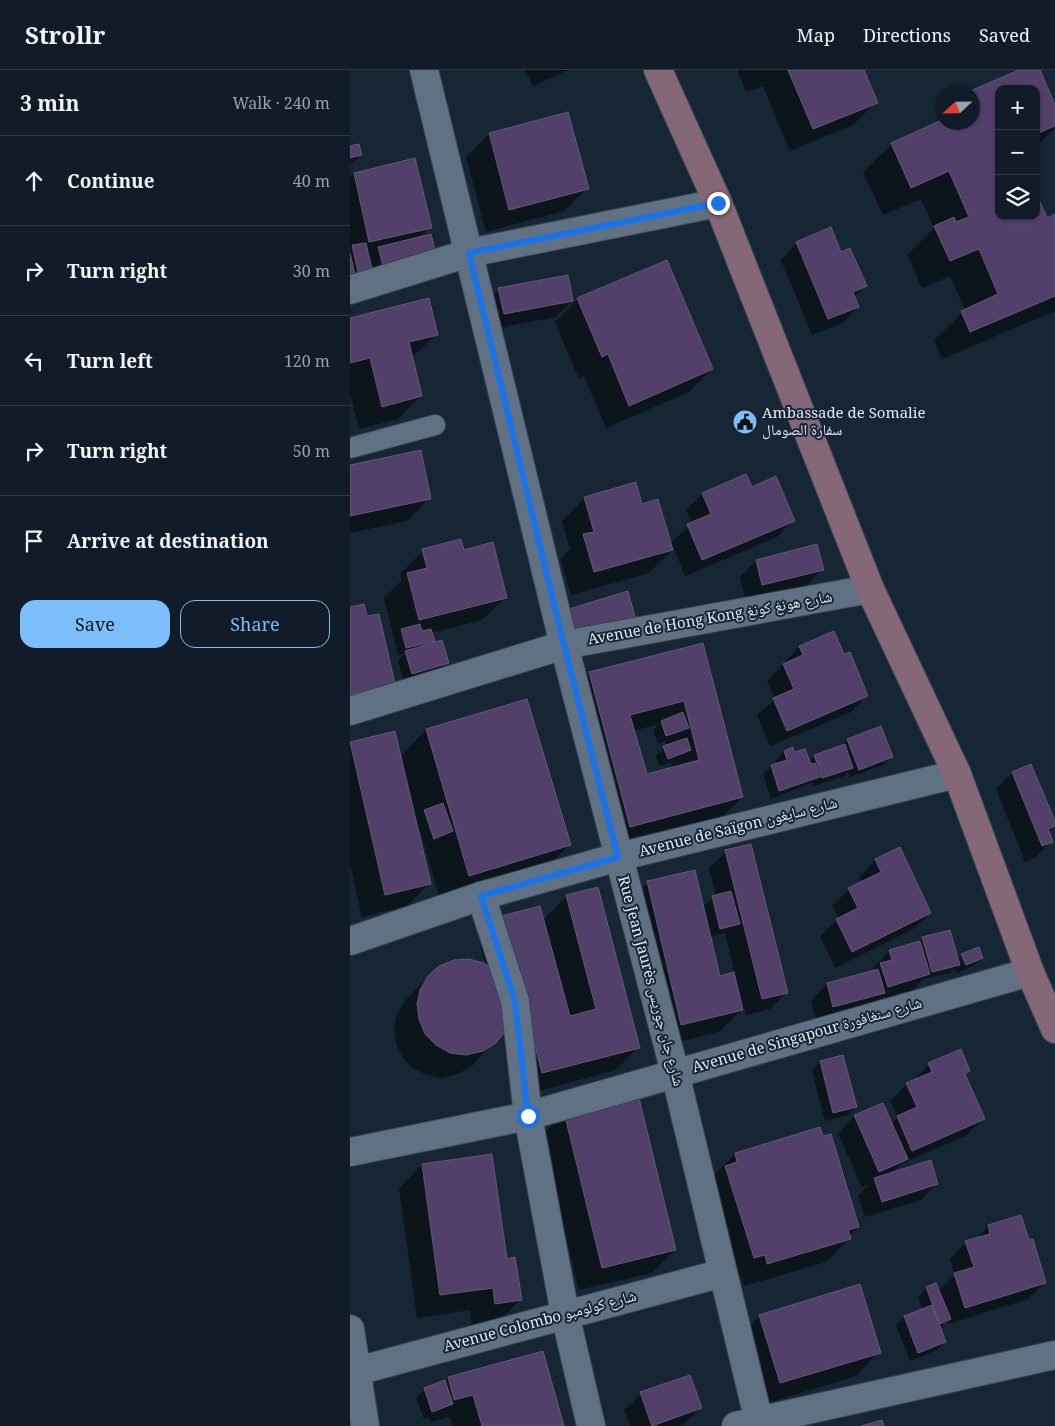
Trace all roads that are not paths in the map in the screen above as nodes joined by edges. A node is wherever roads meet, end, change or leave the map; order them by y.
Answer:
1 (424, 70) edge
2 (658, 70) edge
3 (718, 203) junction
4 (469, 253) junction
5 (350, 290) edge
6 (436, 425) dead end
7 (350, 448) edge
8 (870, 589) junction
9 (564, 645) junction
10 (350, 711) edge
11 (957, 774) junction
12 (618, 857) junction
13 (481, 896) junction
14 (350, 941) edge
15 (1030, 972) junction
16 (1055, 1029) edge
17 (675, 1073) junction
18 (528, 1116) junction
19 (350, 1152) edge
20 (723, 1273) junction
21 (565, 1314) junction
22 (350, 1329) edge
23 (1055, 1355) edge
24 (357, 1371) junction
25 (751, 1424) edge
26 (365, 1426) edge
27 (591, 1426) edge

1 - 4 street, Rue Jean Jaurès شارع جان جوريس
2 - 3 street
3 - 4 street
3 - 8 street
4 - 5 street
4 - 9 street, Rue Jean Jaurès شارع جان جوريس
6 - 7 lane
8 - 9 street, Avenue de Hong Kong شارع هونغ كونغ
8 - 11 street
9 - 10 street, Avenue de Hong Kong شارع هونغ كونغ
9 - 12 street, Rue Jean Jaurès شارع جان جوريس
11 - 12 street, Avenue de Saïgon شارع سايغون
11 - 15 street
12 - 13 street, Avenue de Saïgon شارع سايغون
12 - 17 street, Rue Jean Jaurès شارع جان جوريس
13 - 14 street, Avenue de Saïgon شارع سايغون
13 - 18 street
15 - 16 street
15 - 17 street, Avenue de Singapour شارع سنغافورة
17 - 18 street, Avenue de Singapour شارع سنغافورة
17 - 20 street, Rue Jean Jaurès شارع جان جوريس
18 - 19 street, Avenue de Singapour شارع سنغافورة
18 - 21 street
20 - 21 street, Avenue Colombo شارع كولومبو
20 - 25 street, Rue Jean Jaurès شارع جان جوريس
21 - 24 street, Avenue Colombo شارع كولومبو
21 - 27 street
22 - 24 street
23 - 25 street
24 - 26 street

